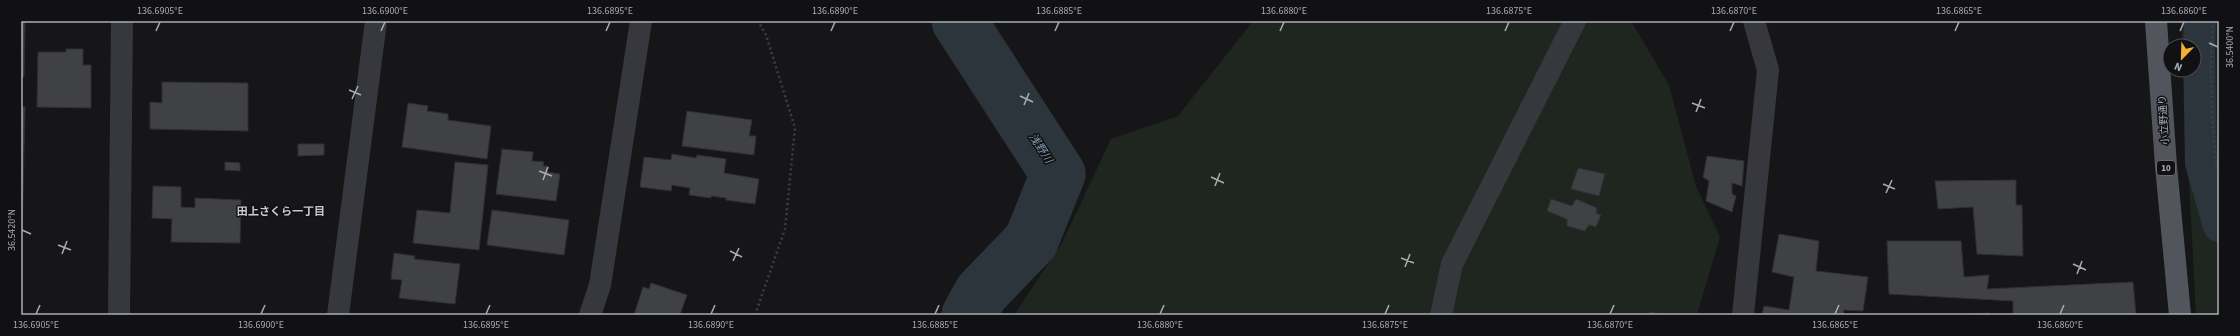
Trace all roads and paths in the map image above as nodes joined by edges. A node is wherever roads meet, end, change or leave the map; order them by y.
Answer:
1 (122, 21) edge
2 (376, 21) edge
3 (641, 21) edge
4 (758, 21) edge
5 (1574, 21) edge
6 (1754, 21) edge
7 (2156, 21) edge
8 (2213, 21) edge
9 (2219, 182) edge
10 (119, 315) edge
11 (338, 315) edge
12 (590, 315) edge
13 (755, 315) edge
14 (1441, 315) edge
15 (1743, 315) edge
16 (2180, 315) edge

1 - 10 street
2 - 11 street
3 - 12 street
4 - 13 path
5 - 14 street
6 - 15 street
7 - 16 main road, 小立野通り / 10
8 - 9 path

